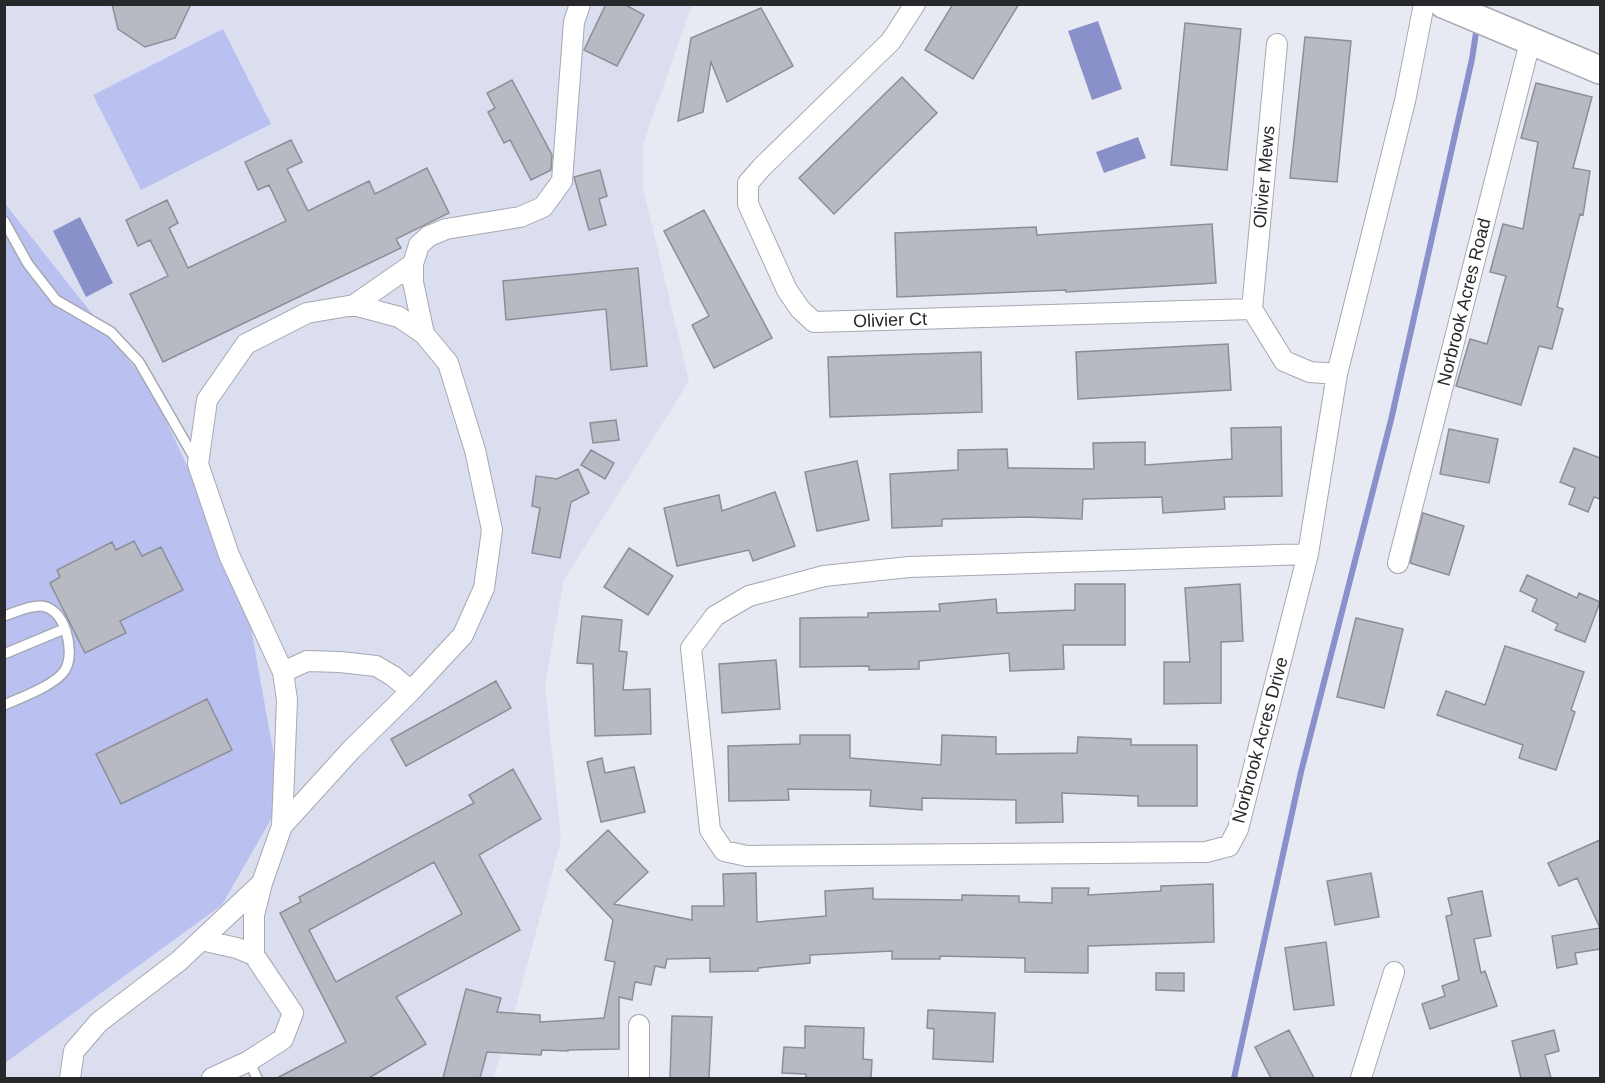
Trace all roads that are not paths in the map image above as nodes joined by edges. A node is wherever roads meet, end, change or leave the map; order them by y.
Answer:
1 (580, 4) edge
2 (915, 4) edge
3 (1437, 5) edge
4 (1521, 38) junction
5 (1277, 44) dead end
6 (1599, 64) edge
7 (4, 221) edge
8 (413, 264) junction
9 (354, 305) junction
10 (1252, 309) junction
11 (424, 334) junction
12 (1337, 374) junction
13 (198, 464) junction
14 (1308, 554) junction
15 (1398, 562) dead end
16 (4, 616) edge
17 (64, 629) junction
18 (4, 654) edge
19 (283, 672) junction
20 (411, 691) junction
21 (4, 705) edge
22 (282, 826) junction
23 (262, 882) junction
24 (201, 940) junction
25 (254, 955) junction
26 (1394, 972) dead end
27 (639, 1025) dead end
28 (253, 1070) edge
29 (70, 1078) edge
30 (212, 1078) edge
31 (639, 1078) edge
32 (1361, 1078) edge

1 - 8 street
2 - 10 street, Olivier Ct
3 - 4 main road
3 - 12 street
4 - 6 main road
4 - 15 street, Norbrook Acres Road
5 - 10 street, Olivier Mews
7 - 13 lane
8 - 9 street
8 - 11 street
9 - 11 street
9 - 13 street
10 - 12 street
11 - 20 street
12 - 14 street
13 - 19 street
14 - 14 street, Norbrook Acres Drive
16 - 17 lane
17 - 18 lane
17 - 21 lane
19 - 20 street
19 - 22 street
20 - 22 street
22 - 23 street
23 - 24 street
23 - 25 street
24 - 25 street
24 - 29 street
25 - 28 street
26 - 32 street
27 - 31 street
28 - 30 street

